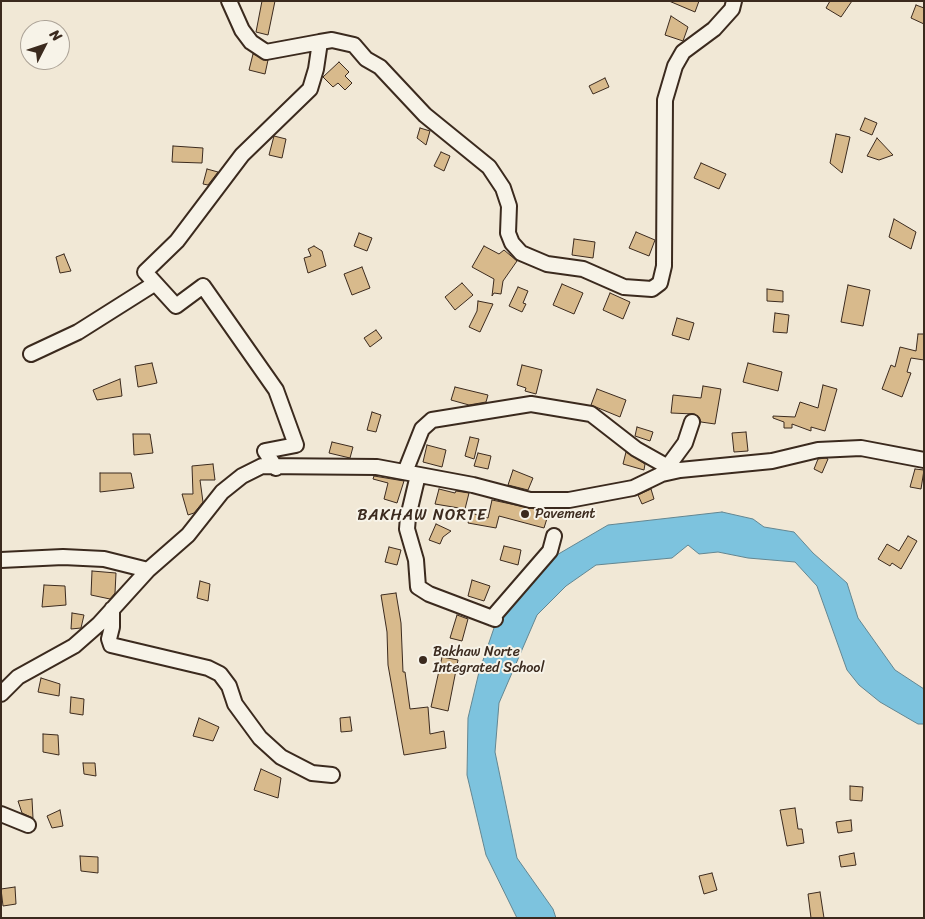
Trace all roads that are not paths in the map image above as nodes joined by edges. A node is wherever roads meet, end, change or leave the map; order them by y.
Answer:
1 (229, 1) edge
2 (734, 1) edge
3 (320, 42) junction
4 (154, 284) junction
5 (31, 354) dead end
6 (692, 422) dead end
7 (924, 460) edge
8 (276, 468) junction
9 (665, 471) junction
10 (412, 474) junction
11 (554, 536) dead end
12 (1, 560) edge
13 (148, 570) junction
14 (112, 609) junction
15 (1, 694) edge
16 (332, 774) dead end
17 (1, 814) edge
18 (28, 825) dead end

1 - 3 street
2 - 3 street
3 - 4 street
4 - 5 street
4 - 8 street
6 - 9 street
7 - 9 street
8 - 10 street
8 - 13 street
9 - 10 street
9 - 10 street
10 - 11 street
12 - 13 street
13 - 14 street
14 - 15 street
14 - 16 street
17 - 18 street

